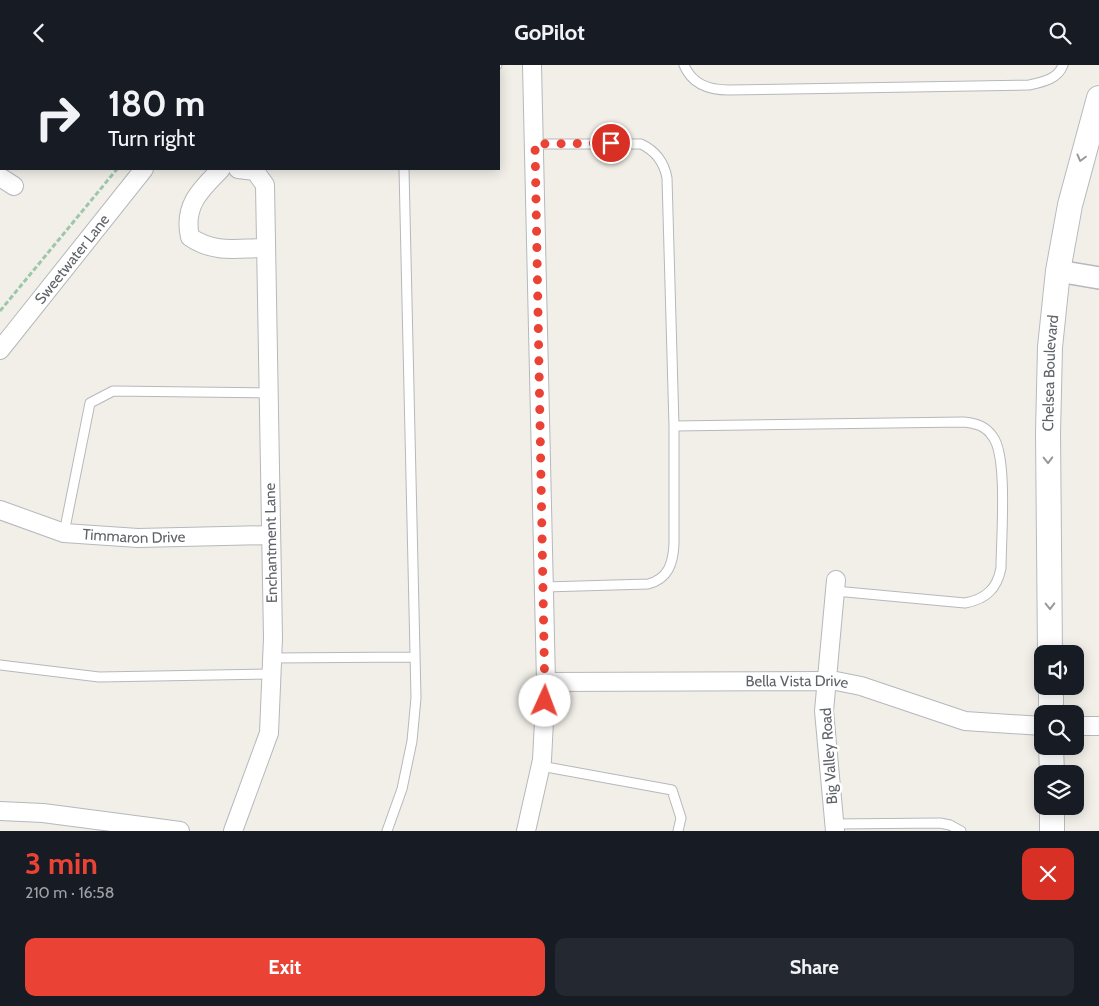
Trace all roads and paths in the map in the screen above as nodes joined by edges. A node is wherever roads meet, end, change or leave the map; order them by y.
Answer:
1 (532, 65) edge
2 (684, 65) edge
3 (1063, 65) edge
4 (1099, 98) edge
5 (535, 144) junction
6 (116, 170) edge
7 (143, 170) edge
8 (220, 170) edge
9 (246, 170) edge
10 (404, 170) edge
11 (266, 248) junction
12 (1058, 271) junction
13 (1099, 278) edge
14 (0, 311) edge
15 (0, 350) edge
16 (269, 393) junction
17 (674, 426) junction
18 (0, 510) edge
19 (64, 533) junction
20 (271, 535) junction
21 (836, 585) joint
22 (545, 587) junction
23 (1050, 645) edge
24 (415, 657) junction
25 (0, 665) edge
26 (272, 666) junction
27 (827, 680) junction
28 (546, 682) junction
29 (1034, 725) edge
30 (1084, 726) edge
31 (1099, 726) edge
32 (541, 766) junction
33 (0, 811) edge
34 (1052, 815) edge
35 (834, 827) edge
36 (180, 831) edge
37 (233, 831) edge
38 (387, 831) edge
39 (526, 831) edge
40 (678, 831) edge
41 (961, 831) edge
42 (1052, 831) edge

1 - 5 street
2 - 3 lane
4 -> 12 main road, Chelsea Boulevard
5 - 17 lane
5 - 22 street
6 - 14 path
7 - 15 street, Sweetwater Lane
8 - 11 street
9 - 11 street, Enchantment Lane
10 - 24 lane
11 - 16 street, Enchantment Lane
12 - 13 street
12 -> 23 main road, Chelsea Boulevard
16 - 19 lane
16 - 20 street, Enchantment Lane
17 - 21 lane
17 - 22 lane
18 - 19 street, Timmaron Drive
19 - 20 street, Timmaron Drive
20 - 26 street, Enchantment Lane
21 - 27 street, Big Valley Road
22 - 28 street
24 - 26 lane
24 - 38 lane
25 - 26 lane
26 - 37 street, Enchantment Lane
27 - 28 street, Bella Vista Drive
27 - 29 street, Bella Vista Drive
27 - 35 street, Big Valley Road
28 - 32 street
30 - 31 street
32 - 39 street
32 - 40 lane
33 - 36 street
34 - 42 main road
35 - 41 lane

